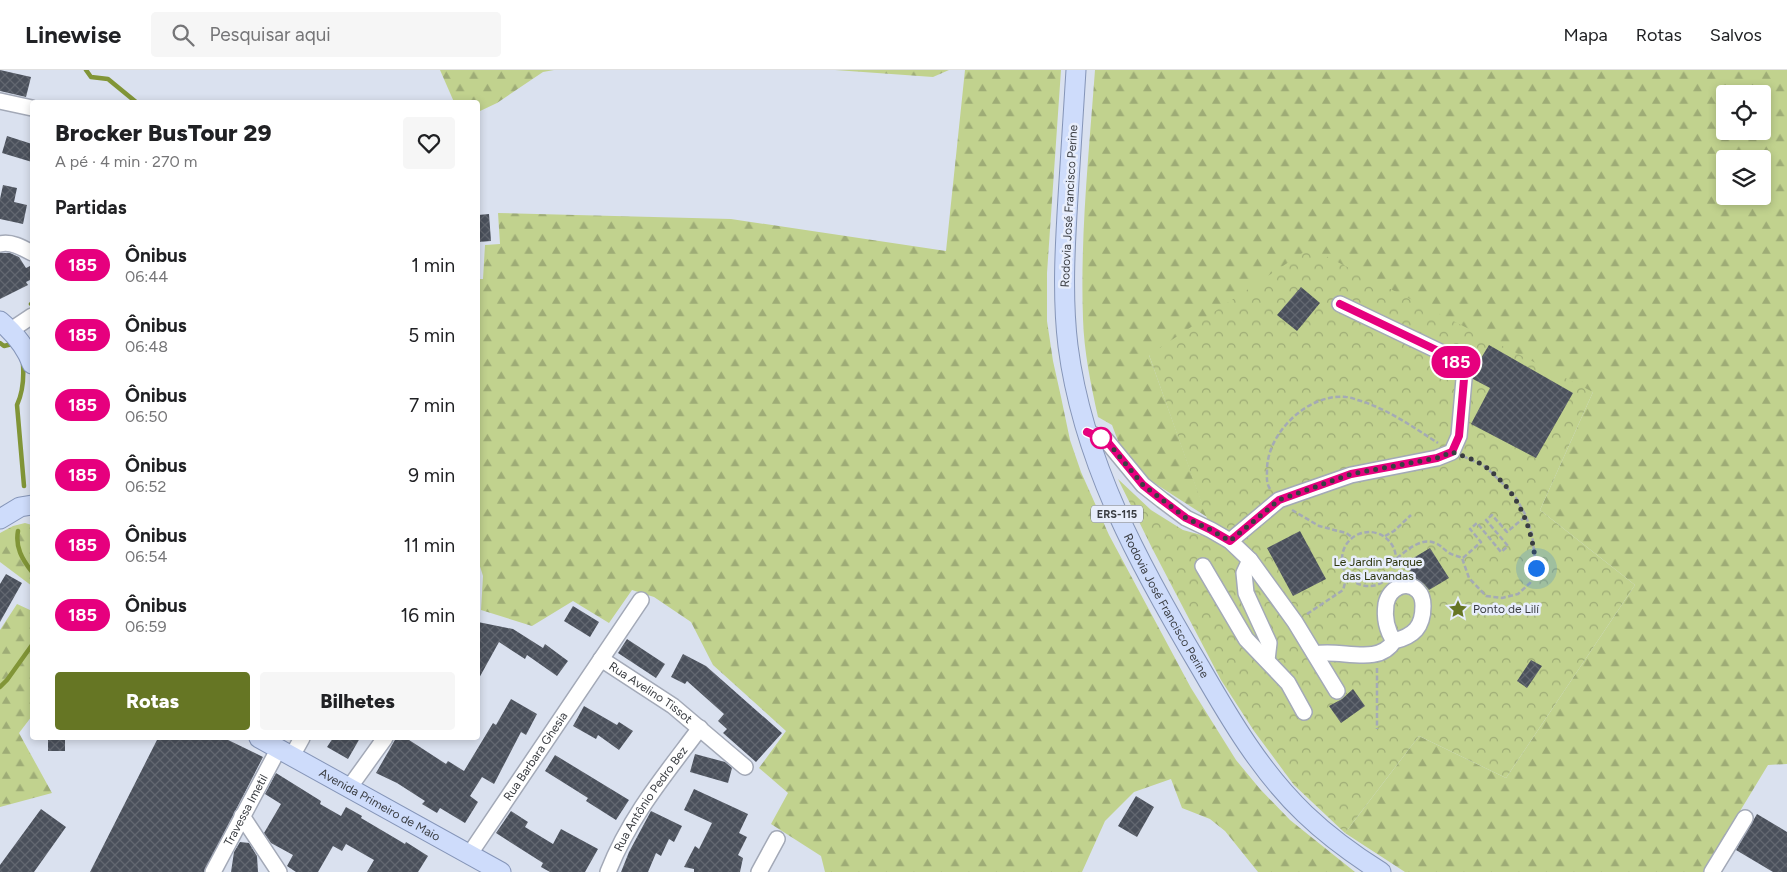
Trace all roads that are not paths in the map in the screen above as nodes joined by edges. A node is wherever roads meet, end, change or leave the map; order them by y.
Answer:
1 (1076, 70) edge
2 (0, 101) edge
3 (30, 108) edge
4 (0, 244) edge
5 (30, 252) edge
6 (1340, 304) dead end
7 (30, 317) edge
8 (5, 325) edge
9 (30, 359) edge
10 (1087, 432) junction
11 (30, 505) edge
12 (0, 519) edge
13 (1230, 541) junction
14 (1250, 560) junction
15 (1203, 566) dead end
16 (640, 600) dead end
17 (1394, 640) dead end
18 (1315, 654) junction
19 (601, 659) junction
20 (1267, 660) junction
21 (1337, 691) dead end
22 (1304, 712) dead end
23 (700, 728) junction
24 (263, 740) edge
25 (300, 740) edge
26 (384, 740) edge
27 (286, 752) junction
28 (745, 767) dead end
29 (349, 788) junction
30 (242, 816) junction
31 (1745, 818) dead end
32 (777, 839) dead end
33 (469, 855) junction
34 (213, 872) edge
35 (279, 872) edge
36 (501, 872) edge
37 (608, 872) edge
38 (759, 872) edge
39 (1381, 872) edge
40 (1712, 872) edge

1 - 10 main road, Rodovia José Francisco Perine / ERS-115
2 - 3 street
4 - 5 street
6 - 13 street
7 - 8 street
8 - 9 main road
10 - 13 street
10 - 39 main road, Rodovia José Francisco Perine / ERS-115
11 - 12 main road
13 - 14 street
14 - 18 street
14 - 20 street
15 - 20 street
16 - 19 street, Rua Barbara Ghesia
17 - 18 street
18 - 21 street
19 - 23 street, Rua Avelino Tissot
19 - 33 street, Rua Barbara Ghesia
20 - 22 street
23 - 28 street, Rua Avelino Tissot
23 - 37 street, Rua Antônio Pedro Bez
24 - 27 main road, Avenida Primeiro de Maio
25 - 27 street, Travessa Imetil
26 - 29 street
27 - 29 main road, Avenida Primeiro de Maio
27 - 30 street, Travessa Imetil
29 - 33 main road, Avenida Primeiro de Maio
30 - 34 street, Travessa Imetil
30 - 35 street
31 - 40 street
32 - 38 street
33 - 36 main road, Avenida Primeiro de Maio

